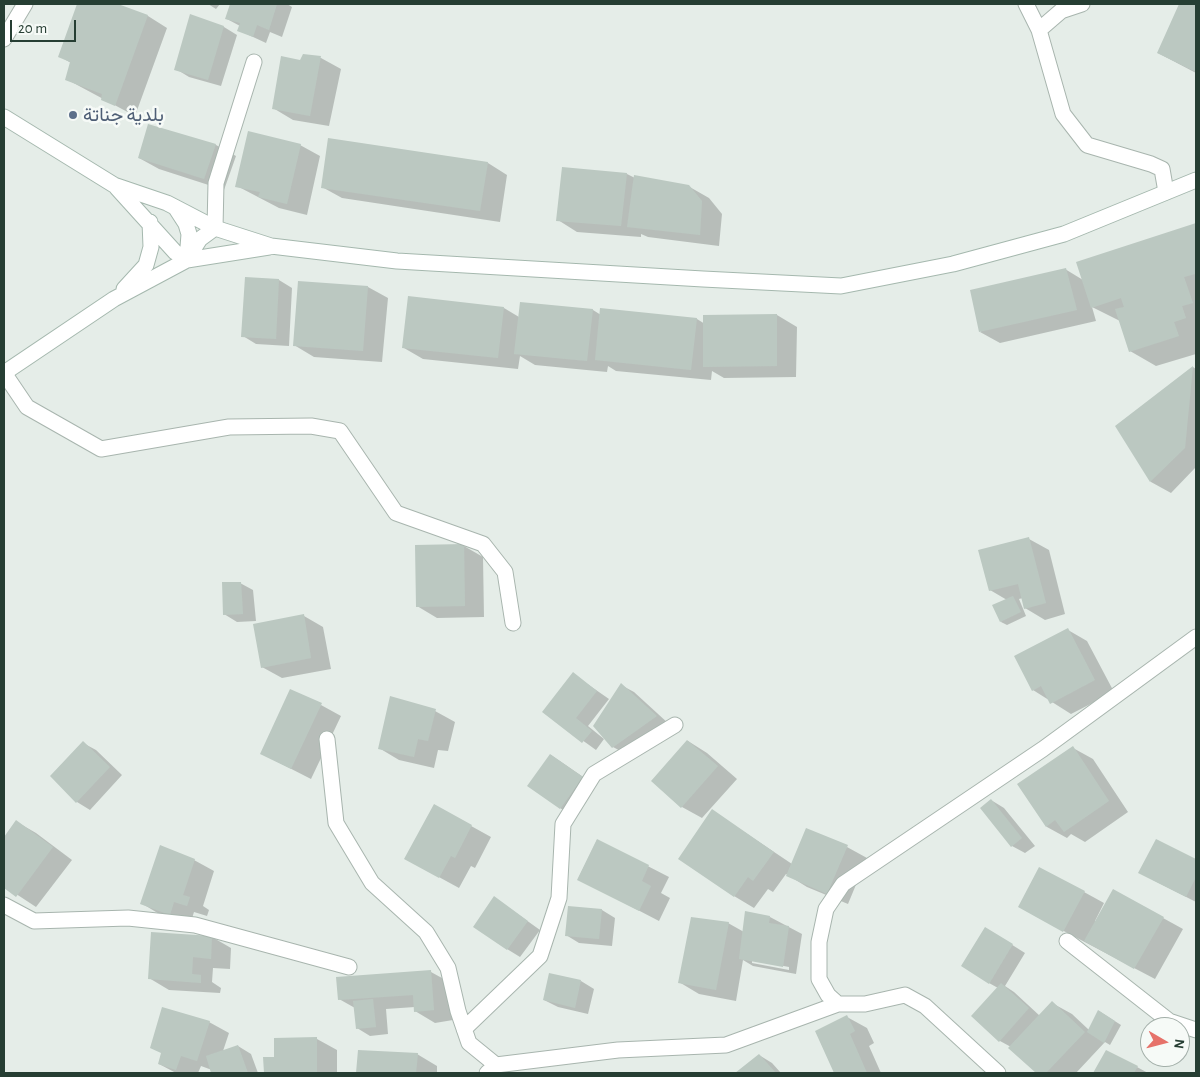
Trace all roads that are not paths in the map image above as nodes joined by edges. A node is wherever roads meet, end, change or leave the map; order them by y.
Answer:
1 (25, 4) edge
2 (1026, 4) edge
3 (1082, 4) edge
4 (1039, 30) junction
5 (4, 39) edge
6 (254, 62) dead end
7 (4, 117) edge
8 (1195, 180) edge
9 (114, 185) junction
10 (1166, 192) junction
11 (175, 207) junction
12 (150, 222) junction
13 (216, 228) junction
14 (271, 246) junction
15 (187, 260) junction
16 (114, 299) junction
17 (4, 373) edge
18 (513, 623) dead end
19 (1196, 637) edge
20 (675, 725) dead end
21 (327, 739) dead end
22 (4, 905) edge
23 (1067, 941) dead end
24 (349, 967) dead end
25 (838, 1004) junction
26 (464, 1029) junction
27 (1196, 1030) edge
28 (492, 1069) edge
29 (998, 1073) edge

1 - 5 street
2 - 4 street
3 - 4 street
4 - 10 street
6 - 13 street
7 - 9 street
8 - 10 street
9 - 11 street
9 - 12 street
10 - 14 street
11 - 13 street
11 - 15 street
12 - 15 street
12 - 16 street
13 - 14 street
13 - 15 street
14 - 15 street
15 - 16 street
16 - 17 street
17 - 18 street
19 - 25 street
20 - 26 street
21 - 26 street
22 - 24 street
23 - 27 street
25 - 28 street
25 - 29 street
26 - 28 street

